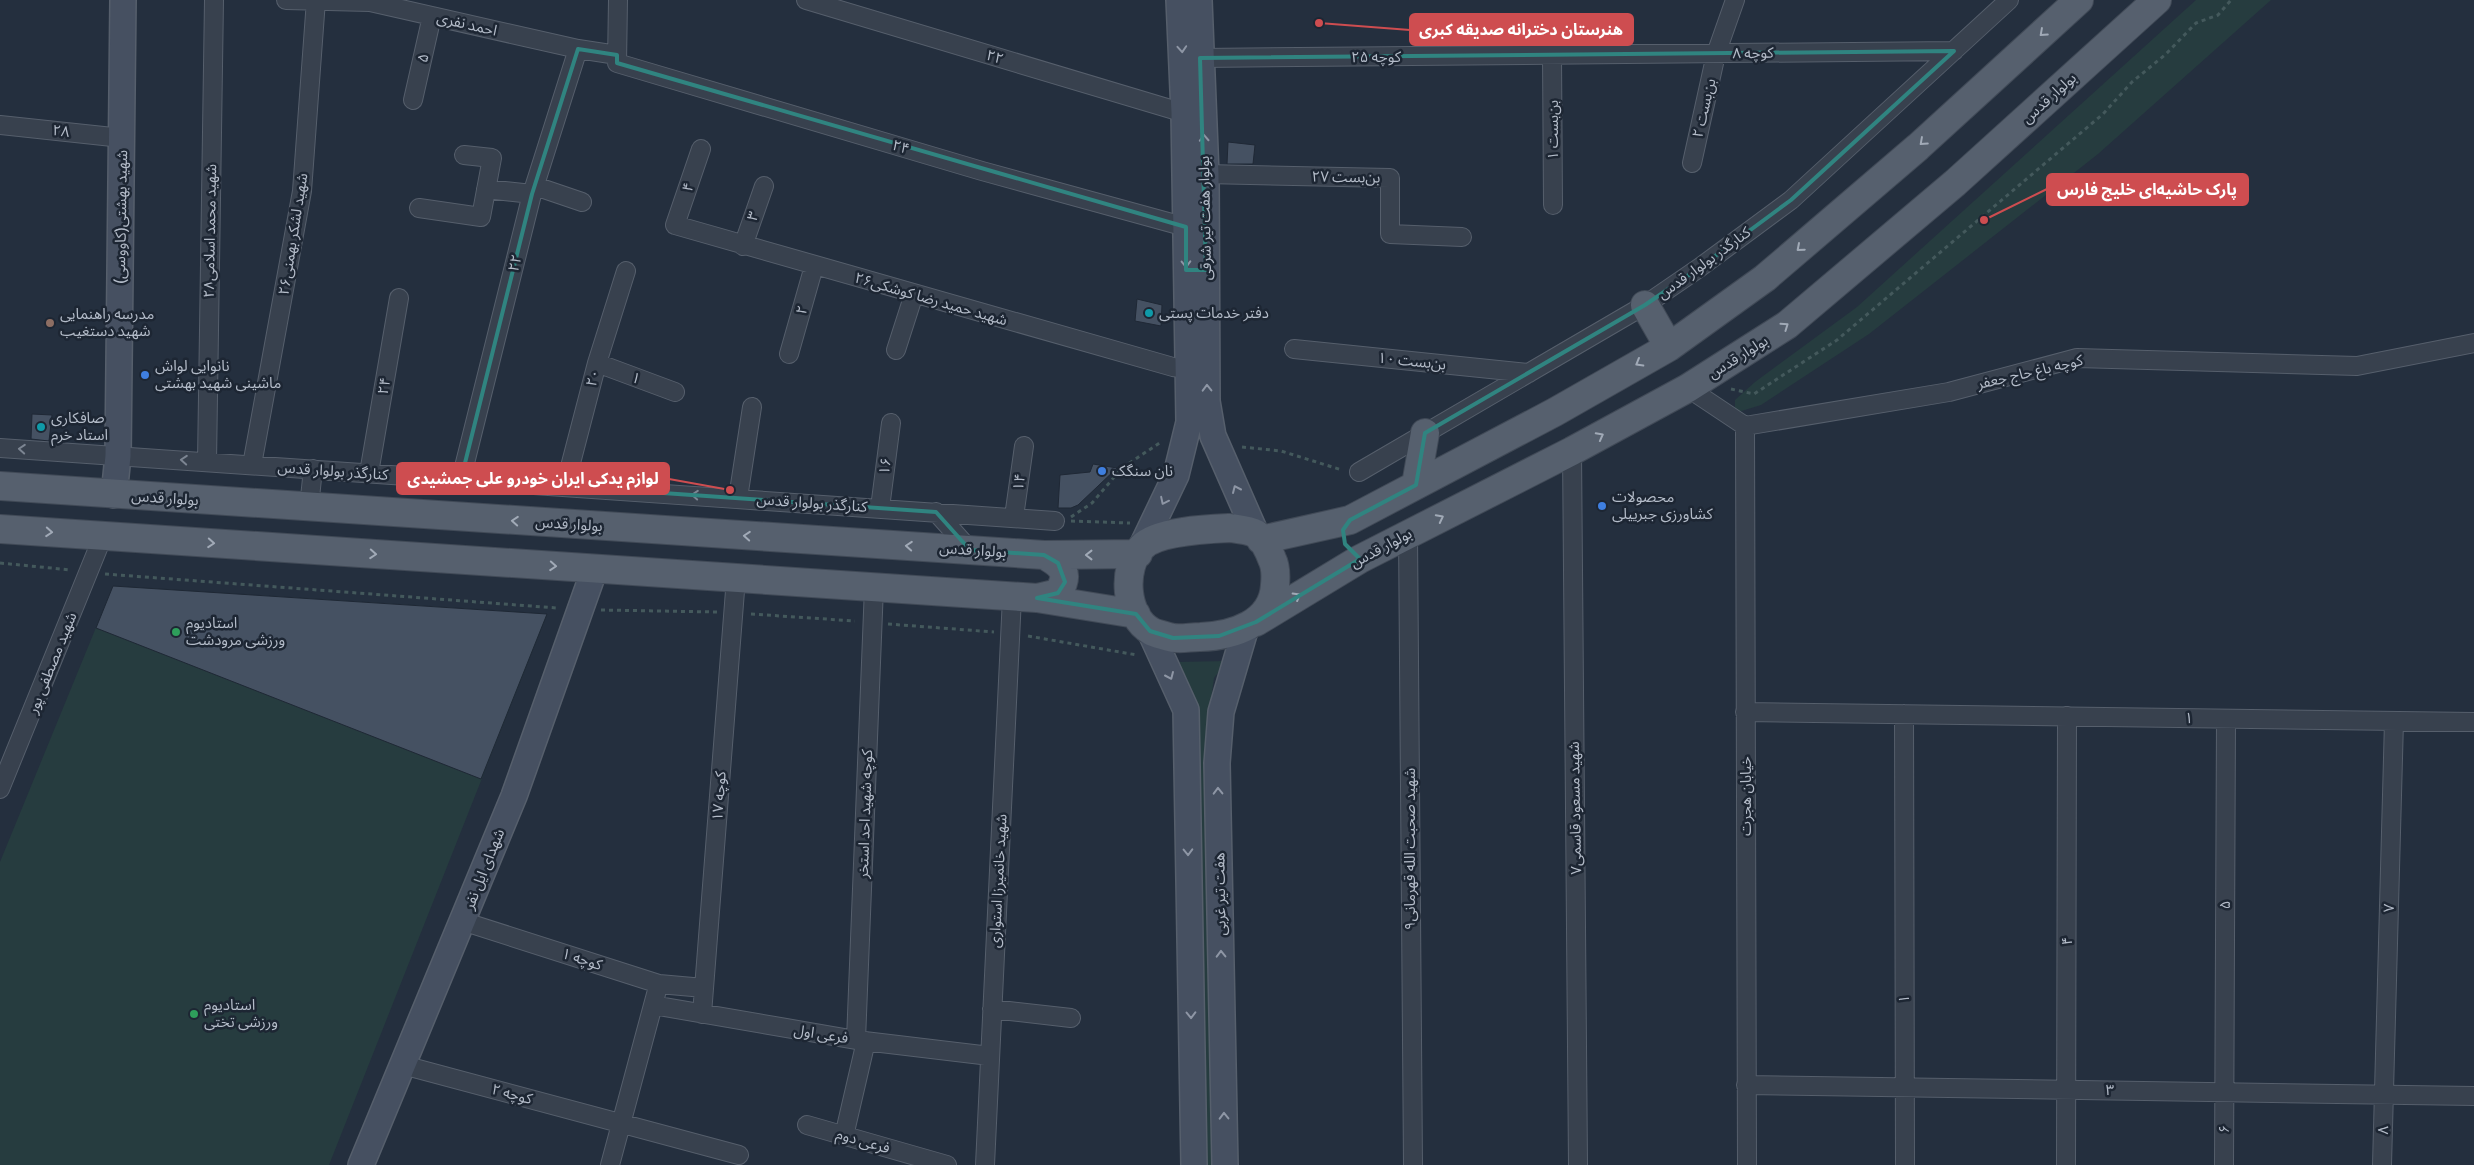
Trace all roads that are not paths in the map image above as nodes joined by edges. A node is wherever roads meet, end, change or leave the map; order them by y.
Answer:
1 (123, 0) edge
2 (214, 0) edge
3 (286, 0) edge
4 (316, 0) edge
5 (618, 0) edge
6 (806, 0) edge
7 (1179, 0) edge
8 (1199, 0) edge
9 (1735, 0) edge
10 (2009, 0) edge
11 (2079, 0) edge
12 (2157, 0) edge
13 (376, 2) edge
14 (432, 16) junction
15 (578, 49) junction
16 (1954, 51) junction
17 (1716, 54) junction
18 (1552, 56) junction
19 (1200, 58) junction
20 (617, 59) junction
21 (413, 100) dead end
22 (1184, 113) junction
23 (0, 125) edge
24 (122, 138) junction
25 (700, 149) dead end
26 (464, 155) dead end
27 (1692, 163) dead end
28 (1206, 174) junction
29 (764, 186) dead end
30 (486, 189) junction
31 (534, 190) junction
32 (582, 202) dead end
33 (1553, 204) dead end
34 (419, 208) dead end
35 (676, 225) joint
36 (1186, 227) junction
37 (1462, 238) dead end
38 (743, 246) junction
39 (814, 266) junction
40 (626, 271) dead end
41 (914, 294) junction
42 (399, 298) dead end
43 (1646, 305) junction
44 (2474, 343) edge
45 (1669, 347) junction
46 (1294, 349) dead end
47 (896, 350) dead end
48 (789, 354) dead end
49 (597, 363) junction
50 (1188, 369) junction
51 (1529, 372) junction
52 (1693, 385) junction
53 (675, 392) dead end
54 (752, 407) dead end
55 (891, 423) dead end
56 (1745, 426) junction
57 (1425, 433) junction
58 (1024, 446) dead end
59 (0, 448) edge
60 (1572, 451) junction
61 (118, 456) junction
62 (207, 462) junction
63 (252, 465) junction
64 (313, 469) junction
65 (1359, 472) road end
66 (369, 473) junction
67 (461, 479) junction
68 (1416, 485) junction
69 (0, 486) edge
70 (565, 486) junction
71 (114, 495) junction
72 (738, 498) junction
73 (309, 507) junction
74 (880, 508) junction
75 (936, 512) junction
76 (1014, 517) junction
77 (1350, 520) junction
78 (1055, 521) road end
79 (0, 529) edge
80 (1408, 534) junction
81 (103, 536) junction
82 (1258, 537) junction
83 (1144, 542) junction
84 (970, 550) junction
85 (1044, 555) junction
86 (1360, 559) junction
87 (595, 568) junction
88 (736, 578) junction
89 (874, 587) junction
90 (1025, 598) junction
91 (1143, 623) junction
92 (1251, 624) junction
93 (1746, 712) junction
94 (1904, 714) junction
95 (2067, 716) junction
96 (2226, 719) junction
97 (2394, 721) junction
98 (2474, 722) edge
99 (0, 789) edge
100 (462, 921) junction
101 (658, 984) junction
102 (704, 988) junction
103 (653, 1004) junction
104 (992, 1009) junction
105 (702, 1014) junction
106 (1071, 1018) dead end
107 (861, 1040) junction
108 (990, 1056) junction
109 (403, 1065) junction
110 (1746, 1085) junction
111 (1905, 1088) junction
112 (2066, 1090) junction
113 (2224, 1092) junction
114 (2384, 1094) junction
115 (2474, 1096) edge
116 (621, 1124) junction
117 (806, 1125) dead end
118 (844, 1136) junction
119 (738, 1155) dead end
120 (362, 1165) edge
121 (610, 1165) edge
122 (947, 1165) edge
123 (985, 1165) edge
124 (1194, 1165) edge
125 (1225, 1165) edge
126 (1413, 1165) edge
127 (1578, 1165) edge
128 (1747, 1165) edge
129 (1905, 1165) edge
130 (2066, 1165) edge
131 (2224, 1165) edge
132 (2382, 1165) edge

1 - 24 main road, شهید بهشتی(کاووسی)
2 - 62 street, شهید محمد اسلامی۲۸
3 - 4 street, احمد نفری
4 - 13 street, احمد نفری
4 - 63 street, شهید لشکر بهمنی۲۶
5 - 20 street
6 - 22 street, ۲۲
7 -> 22 main road, بولوار هفت تیر شرقی
8 - 19 main road, بولوار هفت تیر شرقی
9 - 17 street
10 - 16 street, کنارگذر بولوار قدس
11 -> 45 main road
52 -> 12 main road, بولوار قدس
13 - 14 street, احمد نفری
14 - 15 street, احمد نفری
14 - 21 street, ۵
15 - 20 street, احمد نفری
15 - 31 street, ۲۲
16 - 17 street, کوچه ۸
16 - 43 street, کنارگذر بولوار قدس
17 - 18 street, کوچه ۸
17 - 27 street, بن‌بست ۲
18 - 19 street, کوچه ۲۵
18 - 33 street, بن‌بست ۱
28 -> 19 main road, بولوار هفت تیر شرقی
20 - 36 street, ۲۴
22 - 36 main road, بولوار هفت تیر شرقی
23 - 24 street, ۲۸
24 - 61 main road, شهید بهشتی(کاووسی)
25 - 35 street, ۴
26 - 30 street
28 - 37 street, بن‌بست ۲۷
82 -> 28 main road, بولوار هفت تیر شرقی
29 - 38 street, ۳
30 - 31 street
30 - 34 street
31 - 32 street
31 - 67 street, ۲۲
35 - 38 street, شهید حمید رضا کوشکی۲۶
36 -> 50 main road, بولوار هفت تیر شرقی
38 - 39 street, شهید حمید رضا کوشکی۲۶
39 - 41 street, شهید حمید رضا کوشکی۲۶
39 - 48 street, ۲
40 - 49 street, ۲۰
41 - 47 street
41 - 50 street, شهید حمید رضا کوشکی۲۶
42 - 66 street, ۲۴
43 - 45 main road
43 - 51 street, کنارگذر بولوار قدس
44 - 56 street, کوچه باغ حاج جعفر
45 -> 68 main road
46 - 51 street, بن‌بست ۱۰
49 - 53 street, ۱
49 - 70 street, ۲۰
50 -> 83 main road, بولوار هفت تیر شرقی
51 - 57 street, کنارگذر بولوار قدس
52 - 56 street
60 -> 52 main road, بولوار قدس
54 - 72 street
55 - 74 street, ۱۶
56 - 93 street, خیابان هجرت
57 - 65 street, کنارگذر بولوار قدس
57 - 68 main road
58 - 76 street, ۱۴
61 -> 59 street, کنارگذر بولوار قدس
80 -> 60 main road, بولوار قدس
60 - 127 street, شهید مسعود قاسمی۷
62 -> 61 street, کنارگذر بولوار قدس
61 - 71 main road, شهید بهشتی(کاووسی)
62 - 63 street, کنارگذر بولوار قدس
63 - 64 street, کنارگذر بولوار قدس
64 - 66 street, کنارگذر بولوار قدس
64 - 73 street
66 - 67 street, کنارگذر بولوار قدس
67 - 70 street, کنارگذر بولوار قدس
68 - 77 main road
69 - 71 main road, بولوار قدس
72 -> 70 street, کنارگذر بولوار قدس
71 - 73 main road, بولوار قدس
72 - 74 street, کنارگذر بولوار قدس
84 -> 73 main road, بولوار قدس
74 - 75 street, کنارگذر بولوار قدس
75 - 76 street, کنارگذر بولوار قدس
75 - 84 street
76 - 78 street, کنارگذر بولوار قدس
77 - 82 main road
77 - 86 main road
79 -> 81 main road
80 - 86 main road, بولوار قدس
80 - 126 street, شهید صحبت الله قهرمانی۹
81 -> 87 main road
81 - 99 street, شهید مصطفی پور
82 - 83 main road
82 - 92 main road
83 -> 85 main road, بولوار قدس
83 - 91 main road
84 - 85 main road, بولوار قدس
85 - 90 main road
92 -> 86 main road, بولوار قدس
87 - 88 main road
87 - 100 main road, شهدای ایل نفر
88 - 89 main road
88 - 102 street, کوچه ۱۷
89 - 90 main road
89 - 107 street, کوچه شهید احد استخر
90 - 91 main road
90 - 104 street, شهید خانمیرزا استواری
91 - 92 main road
91 -> 124 main road, هفت تیر غربی
125 -> 92 main road, هفت تیر غربی
93 - 94 street, ۱
93 - 110 street, خیابان هجرت
94 - 95 street, ۱
94 - 111 street, ۱
95 - 96 street, ۱
95 - 112 street, ۴
96 - 97 street, ۱
96 - 113 street, ۵
97 - 98 street, ۱
97 - 114 street, ۷
100 - 101 street, کوچه ۱
100 - 109 main road, شهدای ایل نفر
101 - 102 street, کوچه ۱
101 - 103 street
102 - 105 street, کوچه ۱۷
103 - 105 street, فرعی اول
103 - 116 street
104 - 106 street
104 - 108 street, شهید خانمیرزا استواری
105 - 107 street, فرعی اول
107 - 108 street, فرعی اول
107 - 118 street, کوچه شهید احد استخر
108 - 123 street, شهید خانمیرزا استواری
109 - 116 street, کوچه ۲
109 - 120 main road, شهدای ایل نفر
110 - 111 street, ۳
110 - 128 street, خیابان هجرت
111 - 112 street, ۳
111 - 129 street, ۱
112 - 113 street, ۳
112 - 130 street, ۴
113 - 114 street, ۳
113 - 131 street, ۶
114 - 115 street, ۳
114 - 132 street, ۸
116 - 119 street, کوچه ۲
116 - 121 street
117 - 118 street, فرعی دوم
118 - 122 street, فرعی دوم

